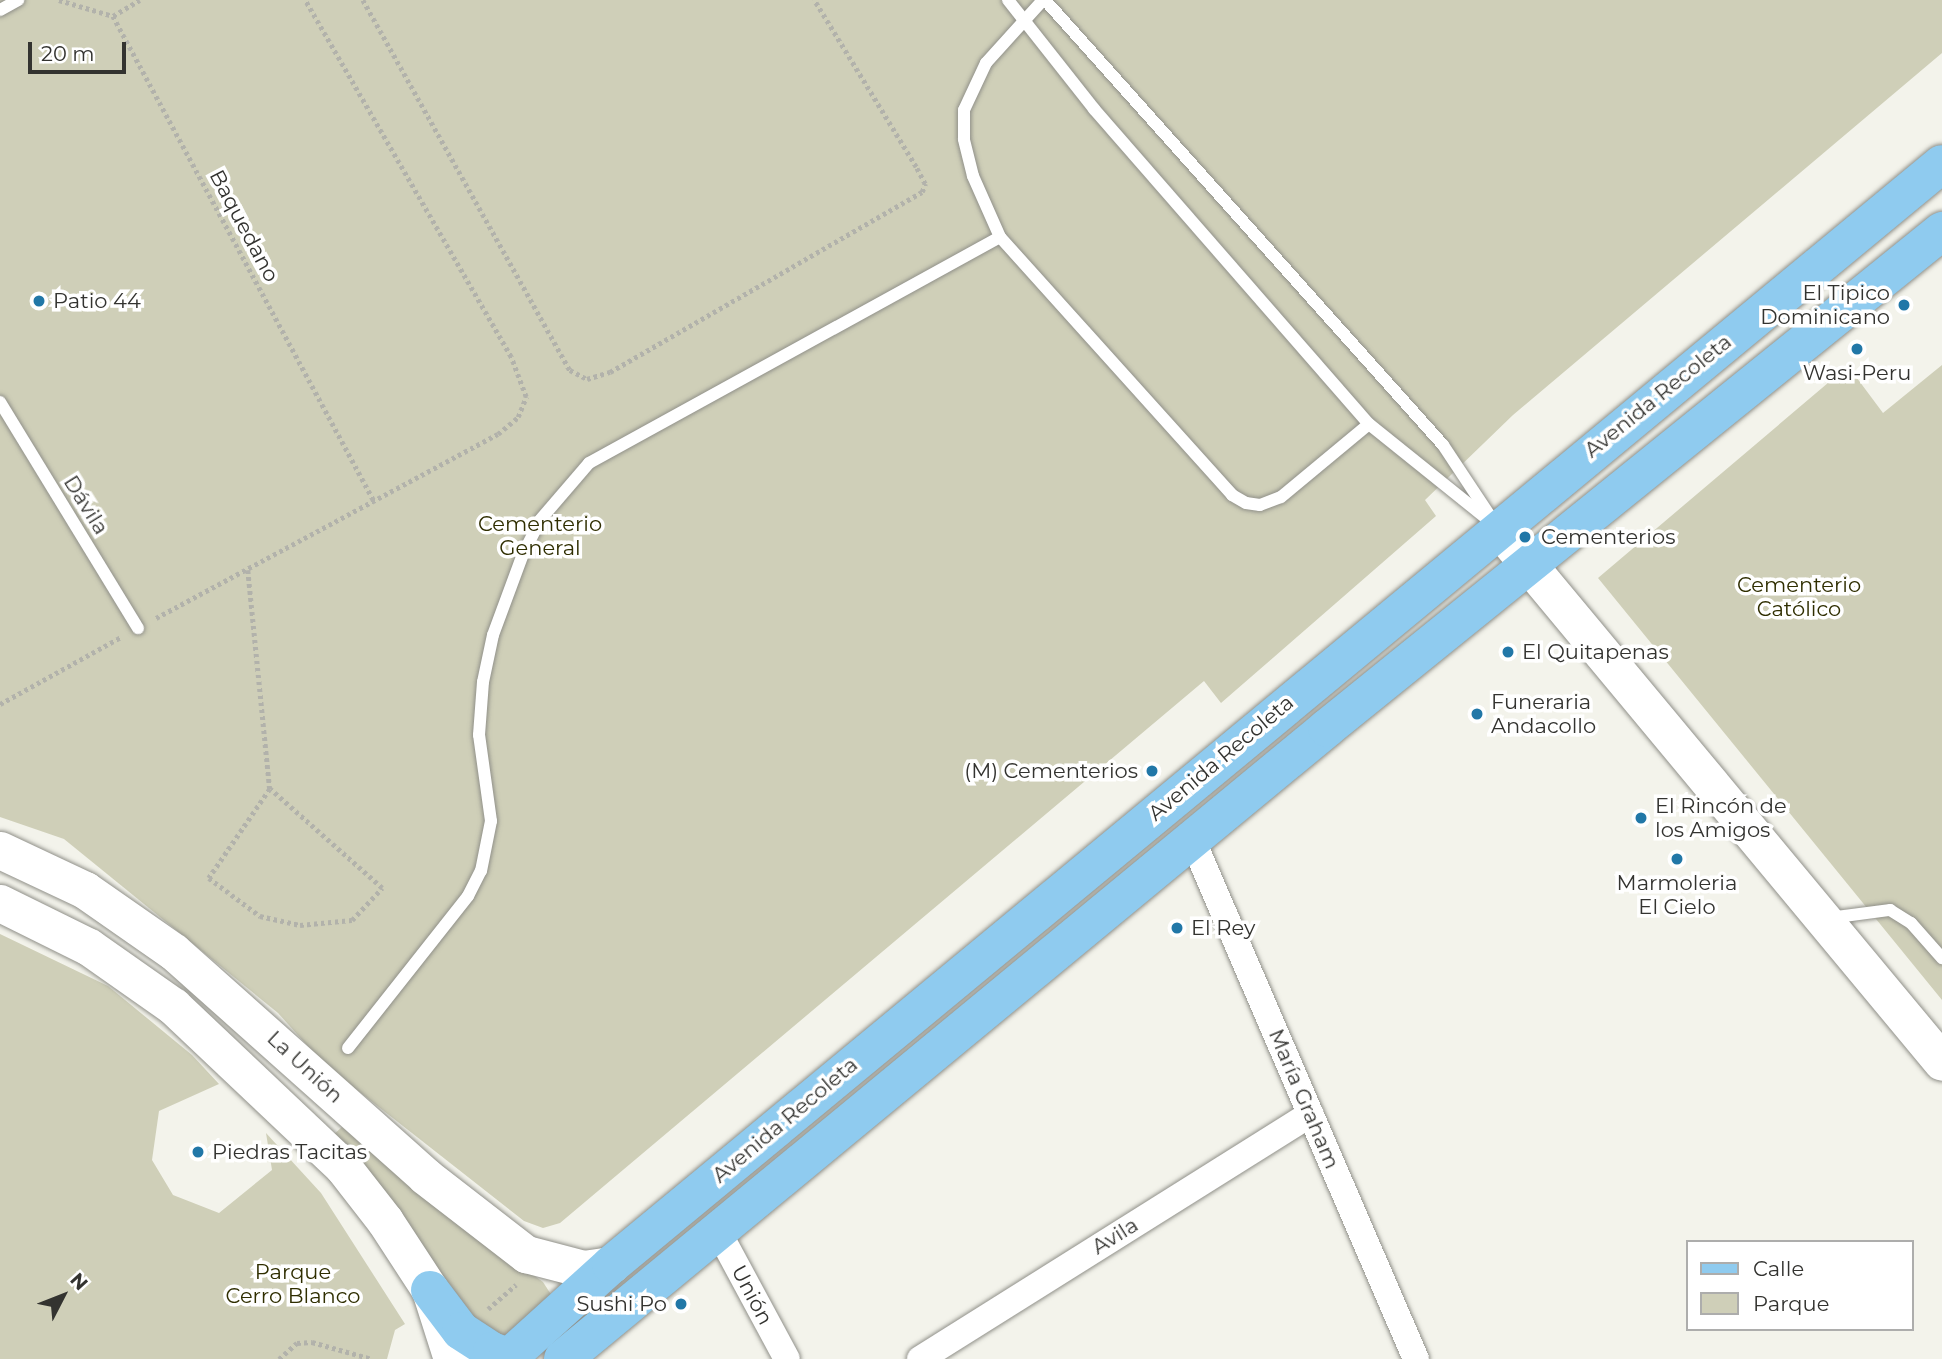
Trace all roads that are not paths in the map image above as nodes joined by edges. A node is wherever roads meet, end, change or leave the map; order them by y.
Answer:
1 (18, 0) edge
2 (1008, 0) edge
3 (1044, 0) edge
4 (0, 10) edge
5 (1024, 20) junction
6 (1942, 164) edge
7 (1942, 231) edge
8 (1000, 237) junction
9 (0, 402) edge
10 (1368, 424) junction
11 (1498, 528) junction
12 (1530, 567) junction
13 (138, 628) road end
14 (1192, 839) junction
15 (0, 850) edge
16 (0, 903) edge
17 (1823, 920) junction
18 (1942, 958) edge
19 (348, 1048) dead end
20 (1942, 1062) edge
21 (1310, 1114) junction
22 (718, 1231) junction
23 (611, 1265) junction
24 (430, 1290) junction
25 (452, 1359) edge
26 (510, 1359) edge
27 (563, 1359) edge
28 (787, 1359) edge
29 (920, 1359) edge
30 (1416, 1359) edge

1 - 4 lane
2 - 5 lane
3 - 5 lane
3 - 11 lane
5 - 8 lane
5 - 10 lane
6 - 11 main road, Avenida Recoleta
7 - 12 main road, Avenida Recoleta
8 - 10 lane
8 - 19 lane
9 - 13 lane, Dávila
10 - 11 lane
11 - 12 main road
11 - 23 main road, Avenida Recoleta
12 - 14 main road, Avenida Recoleta
12 - 17 main road
14 - 21 street, María Graham
14 - 22 main road, Avenida Recoleta
15 - 23 main road, La Unión
16 - 24 main road
17 - 18 lane
17 - 20 main road
21 - 29 street, Avila
21 - 30 street, María Graham
22 - 27 main road, Avenida Recoleta
22 - 28 street, Unión
23 - 26 main road, Avenida Recoleta
24 - 25 main road
24 - 26 main road

